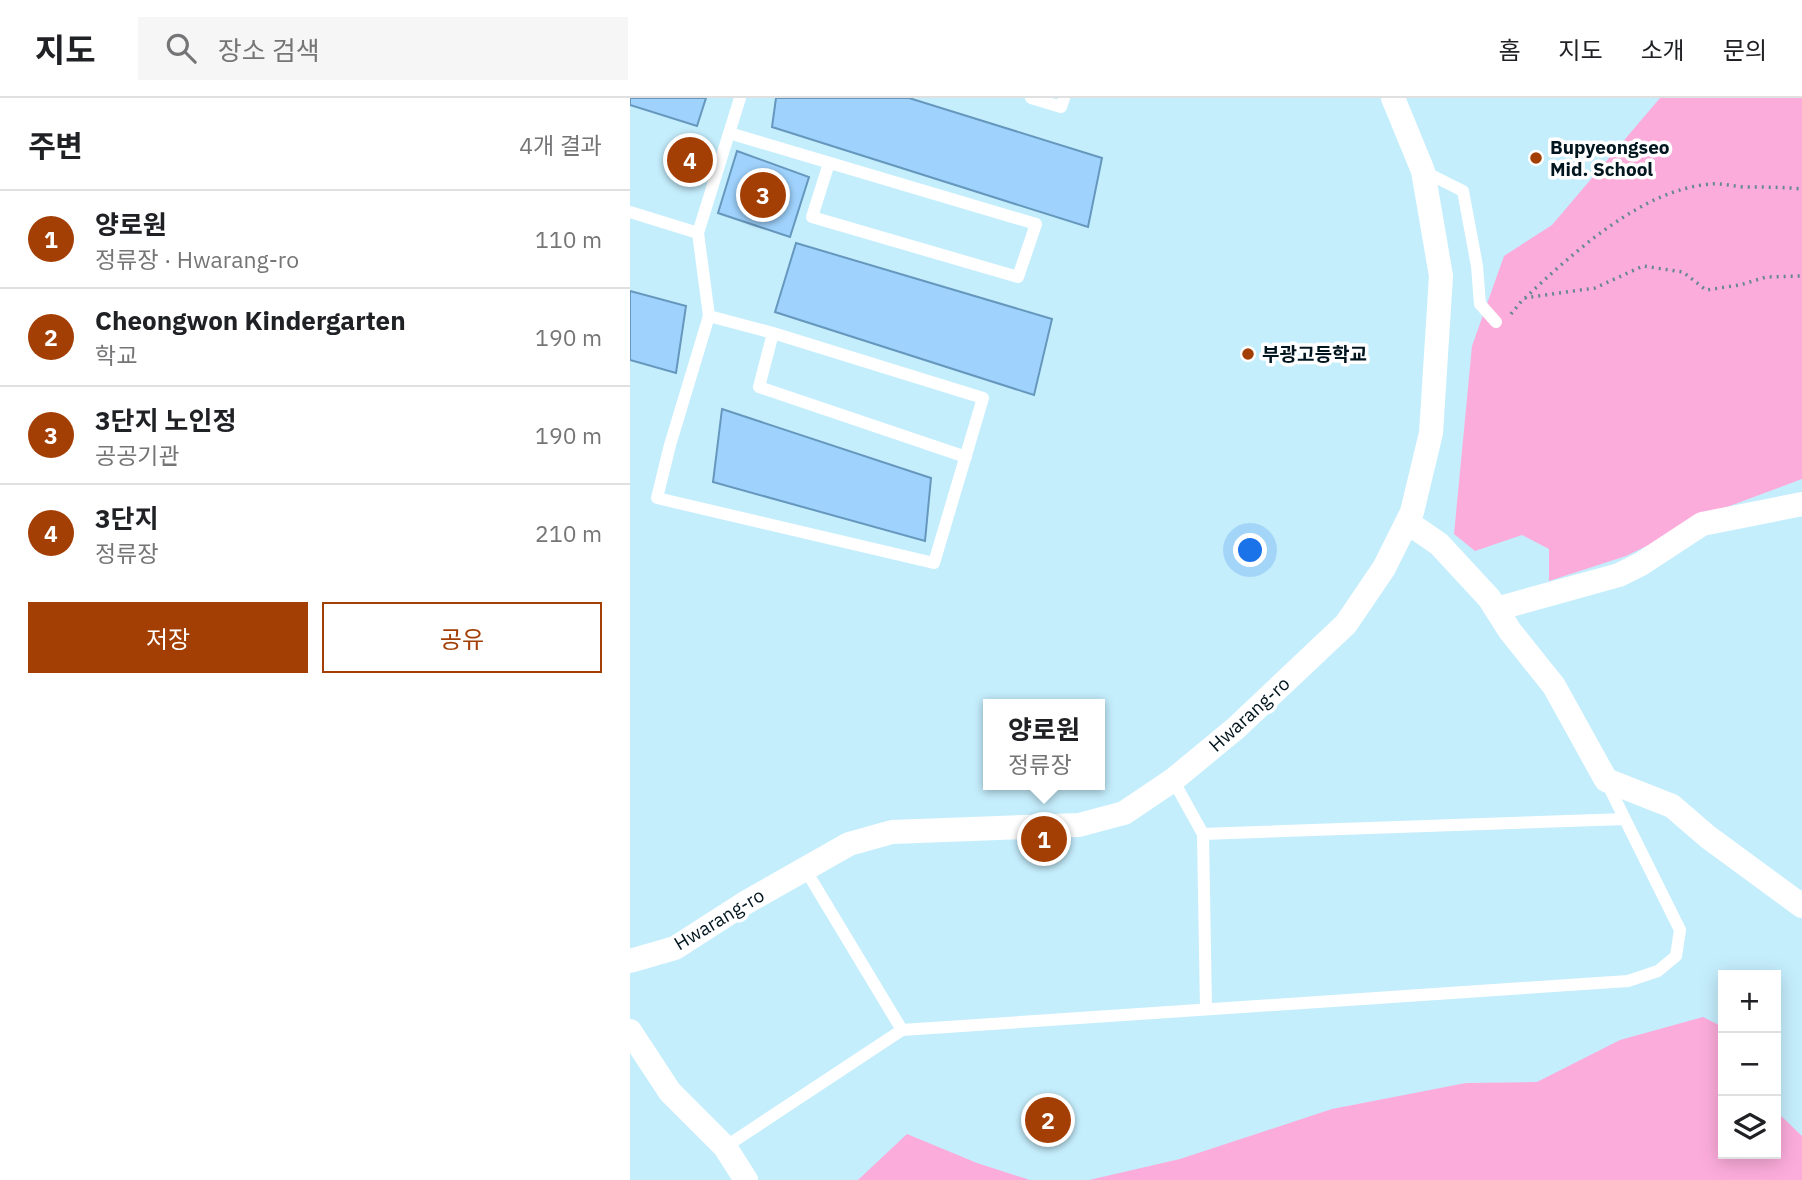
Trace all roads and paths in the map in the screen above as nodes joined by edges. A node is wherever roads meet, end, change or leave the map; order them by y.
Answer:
1 (740, 98) edge
2 (1031, 98) edge
3 (1065, 98) edge
4 (1393, 98) edge
5 (729, 133) junction
6 (829, 163) junction
7 (1423, 171) junction
8 (1802, 189) edge
9 (630, 212) edge
10 (698, 233) junction
11 (1802, 276) edge
12 (1524, 298) junction
13 (709, 316) junction
14 (1496, 322) joint
15 (773, 333) junction
16 (966, 457) junction
17 (1802, 505) edge
18 (1407, 522) junction
19 (1496, 609) junction
20 (1173, 780) junction
21 (1606, 780) junction
22 (1625, 819) junction
23 (1203, 834) junction
24 (805, 869) junction
25 (1802, 906) edge
26 (630, 961) edge
27 (1206, 1009) junction
28 (902, 1030) junction
29 (630, 1031) edge
30 (725, 1147) junction
31 (747, 1180) edge

1 - 5 lane
2 - 3 lane
4 - 7 street, Hwarang-ro
5 - 6 lane
5 - 10 lane
6 - 6 lane
7 - 14 lane
7 - 18 street, Hwarang-ro
8 - 12 path
9 - 10 lane
10 - 13 lane
11 - 12 path
12 - 14 path
13 - 15 lane
13 - 16 lane
15 - 16 lane
15 - 16 lane
17 - 19 street
18 - 19 street
18 - 20 street, Hwarang-ro
19 - 21 street
20 - 23 lane
20 - 24 street, Hwarang-ro
21 - 22 lane
21 - 25 street
22 - 23 lane
22 - 27 lane
23 - 27 lane
24 - 26 street, Hwarang-ro
24 - 28 lane
27 - 28 lane
28 - 30 lane
29 - 30 street
30 - 31 street

